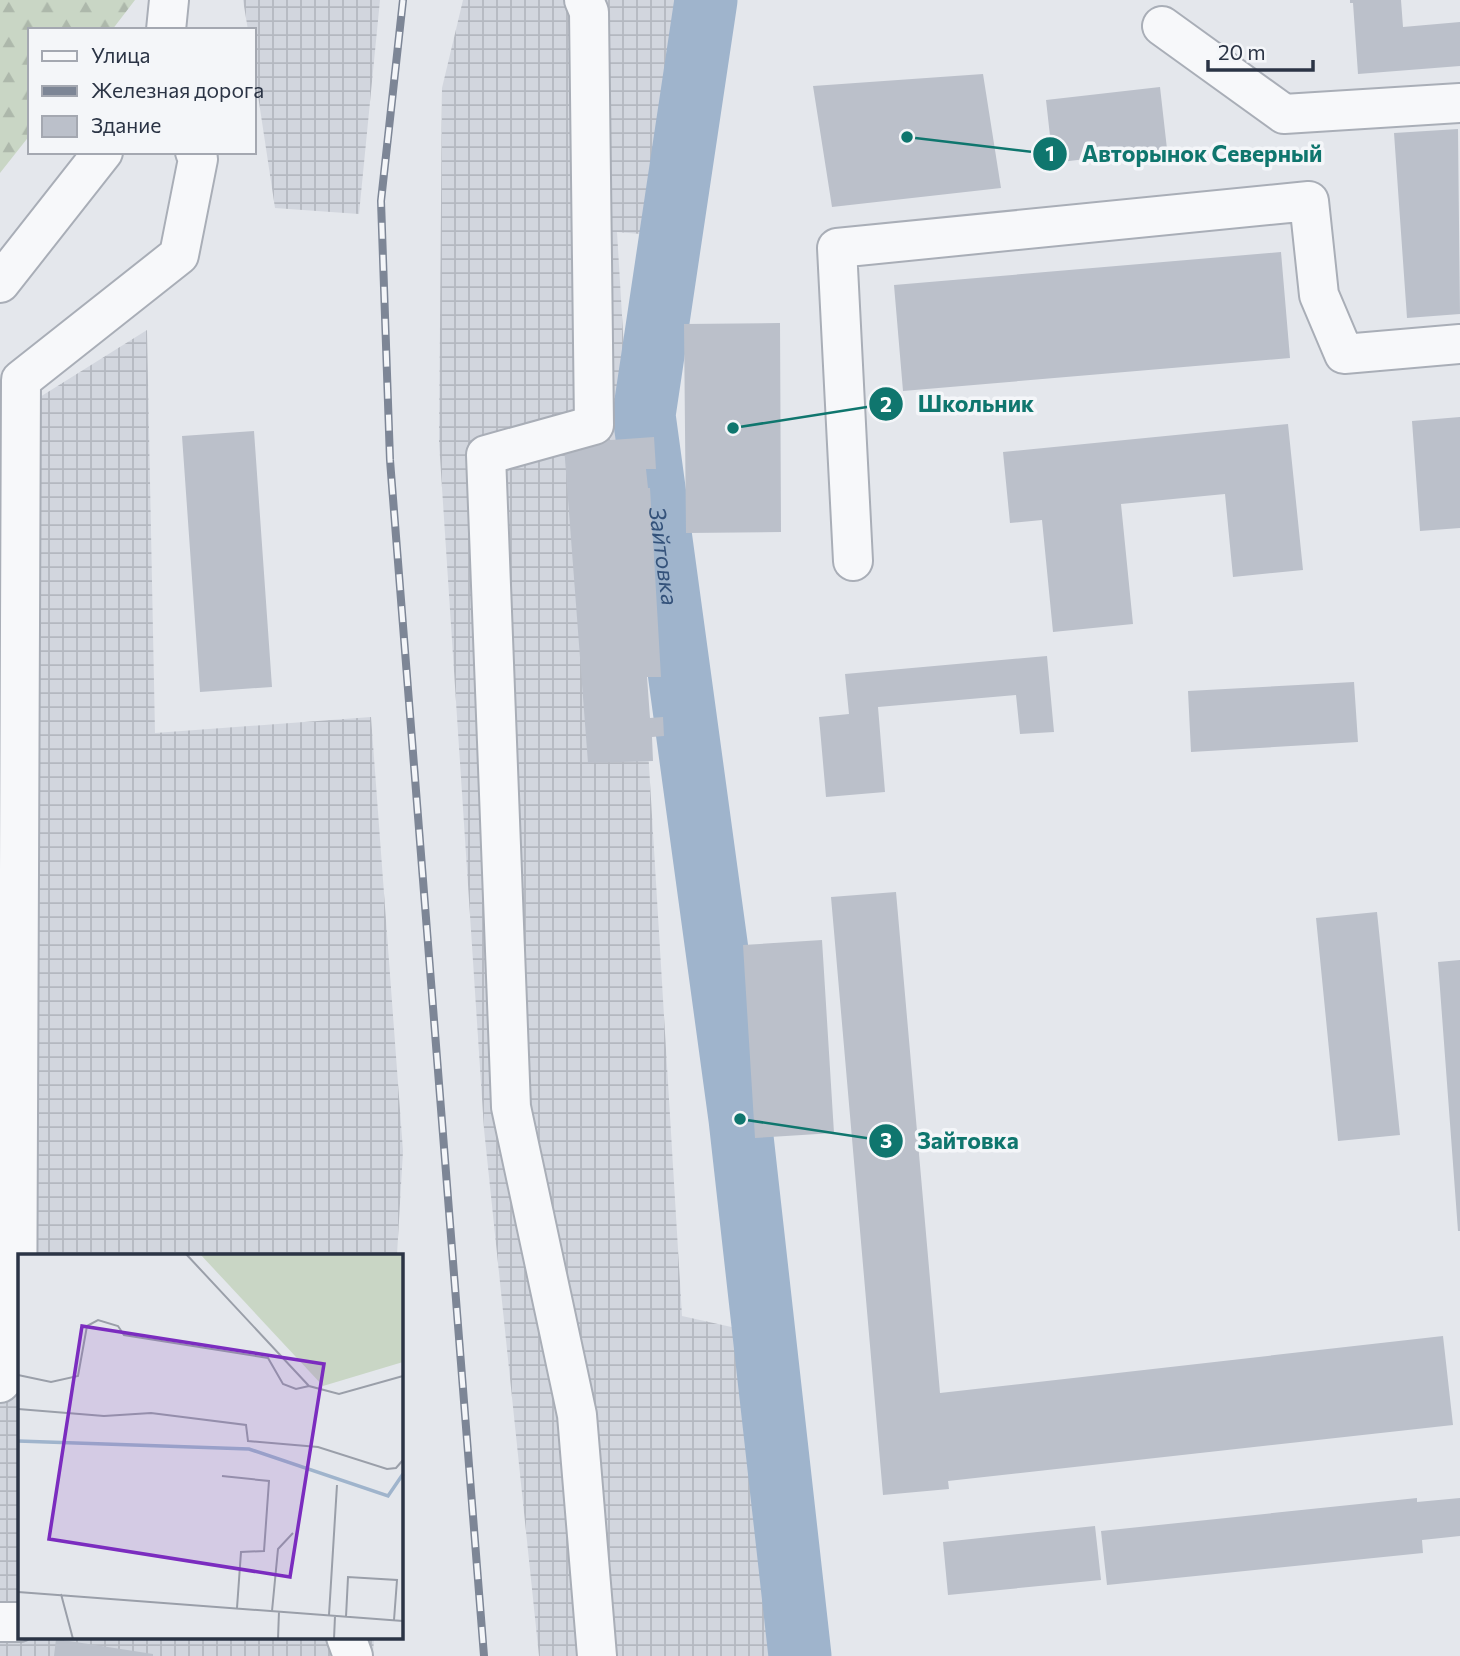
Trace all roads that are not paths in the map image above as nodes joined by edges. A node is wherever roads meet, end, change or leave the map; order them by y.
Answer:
1 (169, 0) edge
2 (584, 0) edge
3 (1162, 26) dead end
4 (166, 28) edge
5 (1460, 103) edge
6 (101, 154) edge
7 (196, 154) edge
8 (0, 283) edge
9 (1460, 344) edge
10 (853, 561) dead end
11 (0, 1383) edge
12 (0, 1622) edge
13 (18, 1622) edge
14 (346, 1638) edge
15 (353, 1656) edge
16 (597, 1656) edge

1 - 4 street
2 - 16 street
3 - 5 street
6 - 8 street
7 - 11 street
9 - 10 street
12 - 13 street
14 - 15 street

